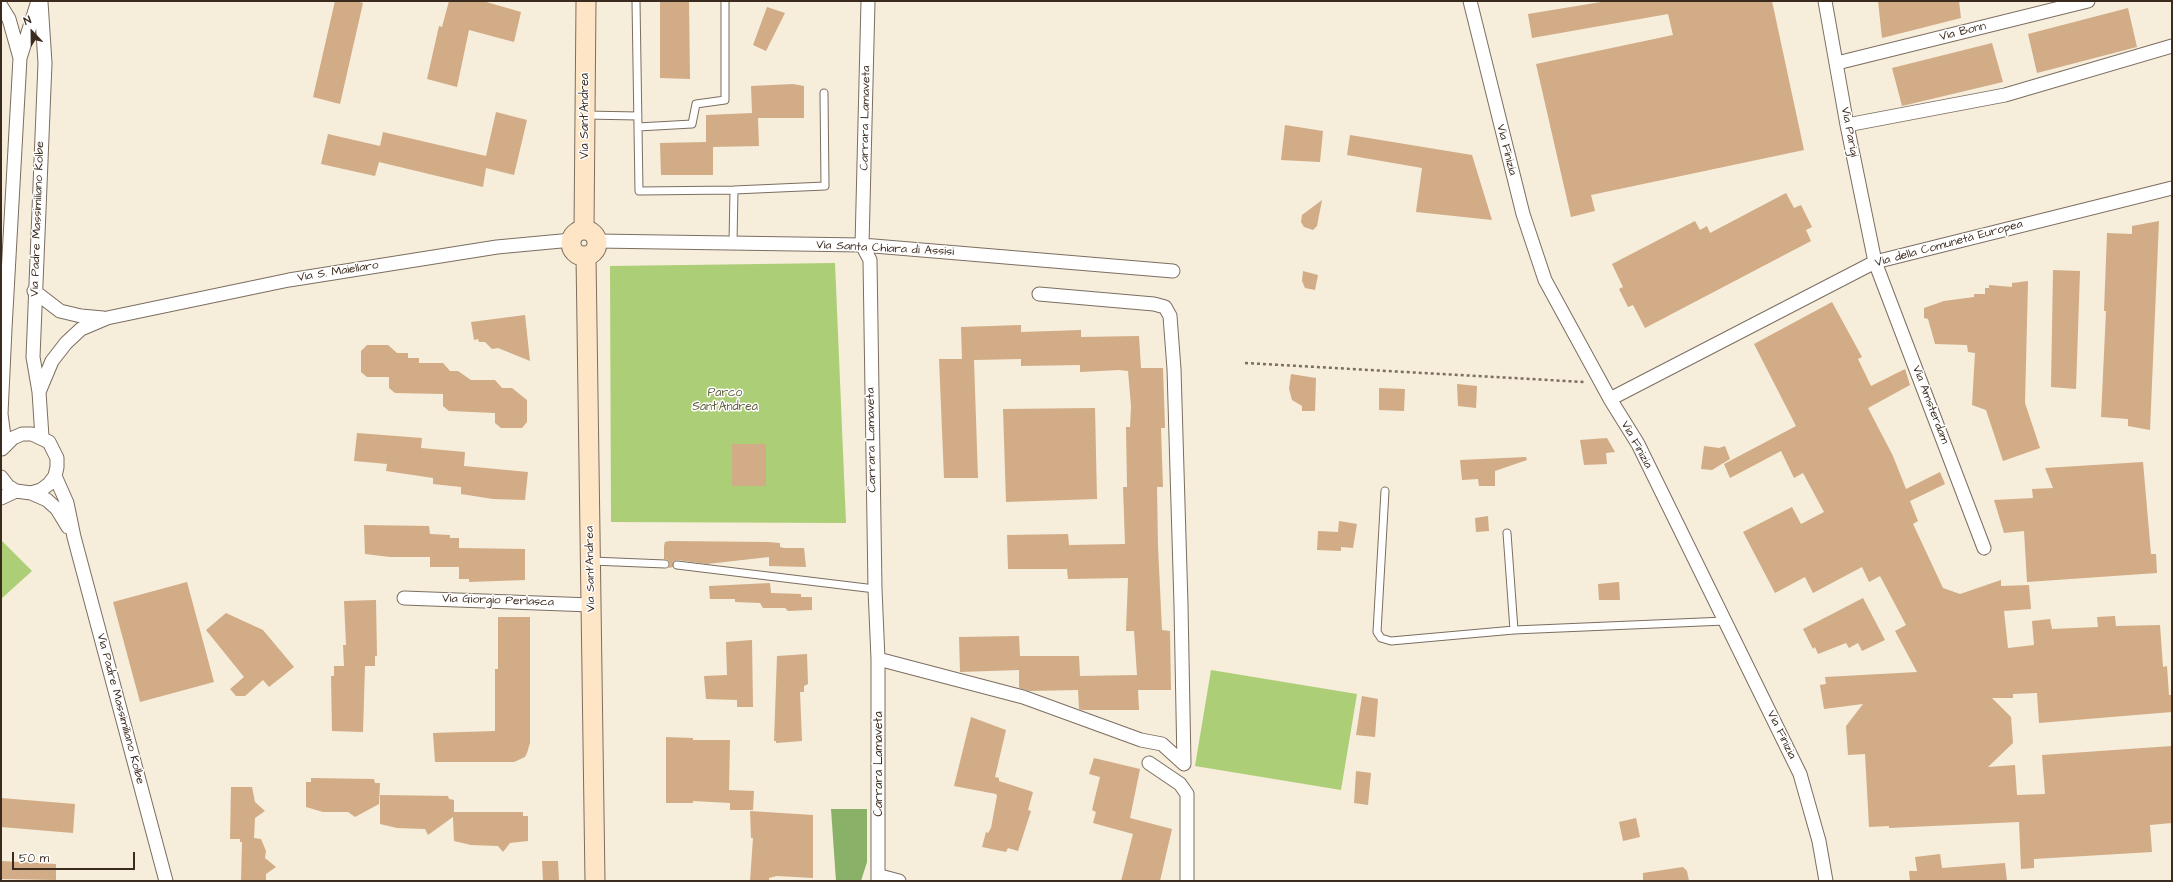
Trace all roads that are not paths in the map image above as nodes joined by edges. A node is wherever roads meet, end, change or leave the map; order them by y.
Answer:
1 (39, 1) edge
2 (586, 1) edge
3 (636, 1) edge
4 (725, 1) edge
5 (868, 1) edge
6 (1470, 1) edge
7 (1825, 1) edge
8 (2088, 1) edge
9 (1, 6) edge
10 (2172, 46) edge
11 (20, 58) junction
12 (1837, 63) junction
13 (824, 93) dead end
14 (585, 115) junction
15 (638, 116) junction
16 (1847, 125) junction
17 (638, 127) junction
18 (2172, 188) edge
19 (734, 190) junction
20 (585, 242) junction
21 (733, 243) junction
22 (862, 245) junction
23 (1876, 262) junction
24 (1173, 271) dead end
25 (34, 291) junction
26 (1039, 294) dead end
27 (107, 318) junction
28 (39, 392) junction
29 (1610, 399) junction
30 (42, 437) junction
31 (3, 447) edge
32 (55, 476) junction
33 (1, 477) edge
34 (16, 491) junction
35 (1385, 491) dead end
36 (31, 493) junction
37 (1, 498) edge
38 (1506, 533) dead end
39 (74, 537) junction
40 (1984, 548) dead end
41 (591, 561) junction
42 (665, 564) dead end
43 (677, 565) dead end
44 (875, 589) junction
45 (404, 598) dead end
46 (591, 605) junction
47 (1725, 621) junction
48 (1514, 630) junction
49 (878, 659) junction
50 (1149, 763) dead end
51 (879, 879) edge
52 (166, 881) edge
53 (595, 881) edge
54 (899, 881) edge
55 (1187, 881) edge
56 (1826, 881) edge

1 - 11 street, Via Padre Massimiliano Kolbe
1 - 25 street, Via Padre Massimiliano Kolbe
2 - 14 street, Via Sant'Andrea
3 - 15 lane
4 - 17 lane
5 - 22 street, Carrara Lamaveta
6 - 29 street, Via Finizia
7 - 12 street, Via Parigi
8 - 12 street, Via Bonn
9 - 11 street
10 - 16 street
11 - 31 street, Via Padre Massimiliano Kolbe
12 - 16 street, Via Parigi
13 - 19 lane
14 - 15 lane
14 - 20 street, Via Sant'Andrea
15 - 17 lane
16 - 23 street, Via Parigi
17 - 19 lane
18 - 23 street, Via della Comunetá Europea
19 - 21 lane
20 - 21 street, Via Santa Chiara di Assisi
20 - 27 street, Via S. Maiellaro
20 - 41 street, Via Sant'Andrea
21 - 22 street, Via Santa Chiara di Assisi
22 - 24 street, Via Santa Chiara di Assisi
22 - 44 street, Carrara Lamaveta
23 - 29 street, Via della Comunetá Europea
23 - 40 street, Via Amsterdam
25 - 27 street, Via S. Maiellaro
25 - 28 street, Via Padre Massimiliano Kolbe
26 - 49 street
27 - 28 street, Via S. Maiellaro
28 - 30 street, Via Padre Massimiliano Kolbe
29 - 47 street, Via Finizia
30 - 31 street
30 - 32 street
32 - 36 street
32 - 39 street, Via Padre Massimiliano Kolbe
33 - 34 street
34 - 36 street, Via Padre Massimiliano Kolbe
34 - 37 street
35 - 48 lane
36 - 39 street, Via Padre Massimiliano Kolbe
38 - 48 lane
39 - 52 street, Via Padre Massimiliano Kolbe
41 - 42 lane
41 - 46 street, Via Sant'Andrea
43 - 44 lane
44 - 49 street, Carrara Lamaveta
45 - 46 street, Via Giorgio Perlasca
46 - 53 street, Via Sant'Andrea
47 - 48 lane
47 - 56 street, Via Finizia
49 - 51 street, Carrara Lamaveta
50 - 55 street
51 - 54 street

